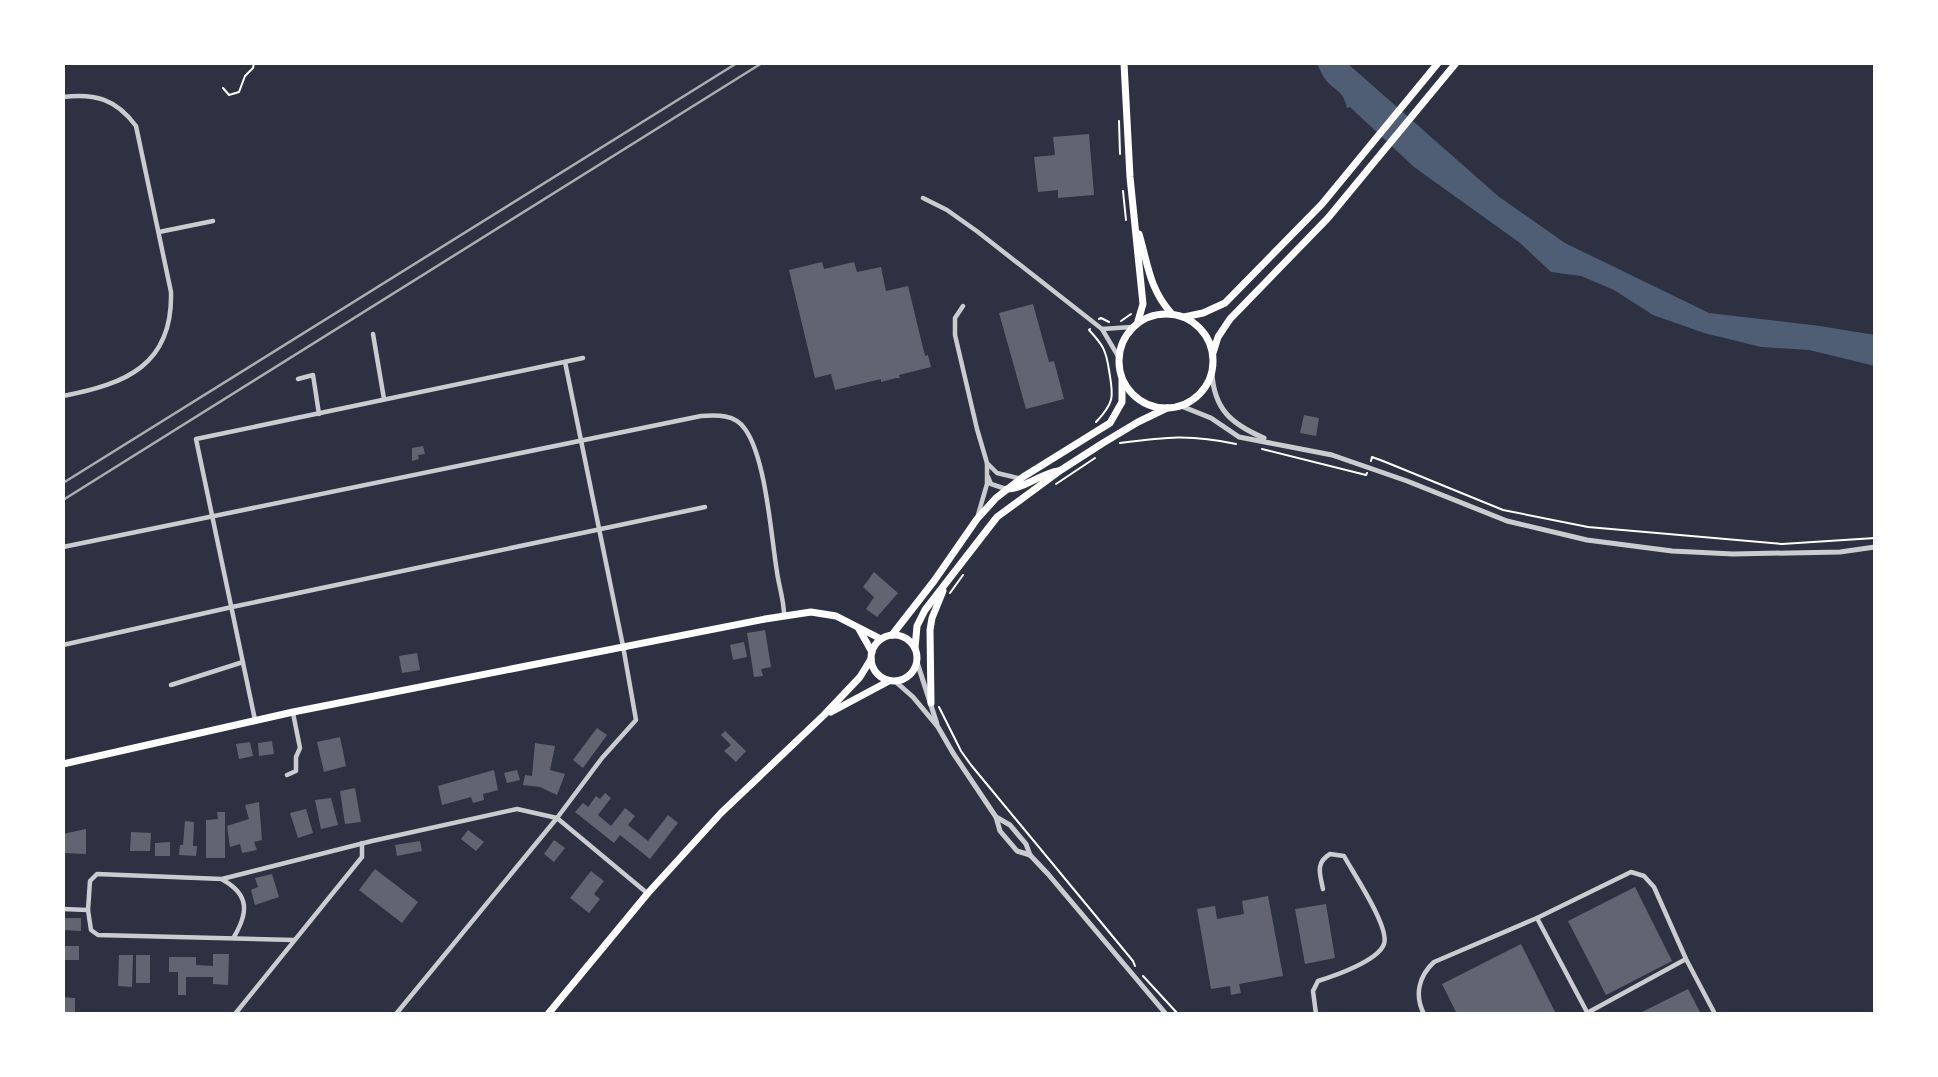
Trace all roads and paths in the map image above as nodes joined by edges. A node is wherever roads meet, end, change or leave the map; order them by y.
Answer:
1 (254, 63) edge
2 (1124, 63) edge
3 (1438, 63) edge
4 (1456, 63) edge
5 (222, 88) dead end
6 (63, 97) edge
7 (1119, 122) dead end
8 (1121, 160) dead end
9 (1122, 184) dead end
10 (923, 198) dead end
11 (213, 221) dead end
12 (1130, 222) junction
13 (159, 232) junction
14 (963, 306) dead end
15 (1133, 311) dead end
16 (1171, 313) junction
17 (1184, 317) junction
18 (1099, 319) dead end
19 (1138, 321) junction
20 (1132, 327) junction
21 (1091, 328) dead end
22 (1102, 329) junction
23 (373, 334) dead end
24 (1213, 353) junction
25 (1118, 356) junction
26 (583, 358) dead end
27 (565, 362) junction
28 (1212, 373) junction
29 (298, 379) dead end
30 (1122, 380) junction
31 (63, 396) edge
32 (384, 400) junction
33 (1181, 406) junction
34 (1167, 408) junction
35 (319, 414) junction
36 (1095, 423) dead end
37 (580, 442) junction
38 (1273, 442) junction
39 (1116, 443) dead end
40 (1245, 446) dead end
41 (1257, 448) dead end
42 (1098, 455) dead end
43 (987, 463) junction
44 (1370, 463) dead end
45 (1061, 470) junction
46 (1367, 472) dead end
47 (987, 476) junction
48 (1023, 477) junction
49 (1057, 483) dead end
50 (1007, 489) junction
51 (705, 507) dead end
52 (213, 516) junction
53 (977, 519) junction
54 (599, 529) junction
55 (1875, 538) edge
56 (63, 547) edge
57 (1875, 547) edge
58 (948, 588) junction
59 (946, 601) dead end
60 (232, 607) junction
61 (784, 616) junction
62 (859, 628) junction
63 (892, 635) junction
64 (881, 639) junction
65 (63, 645) edge
66 (623, 646) junction
67 (915, 648) junction
68 (871, 656) junction
69 (243, 662) junction
70 (917, 662) junction
71 (893, 681) junction
72 (171, 685) dead end
73 (934, 702) junction
74 (293, 712) junction
75 (824, 715) junction
76 (256, 720) junction
77 (938, 727) junction
78 (63, 764) edge
79 (287, 775) dead end
80 (996, 817) junction
81 (557, 818) junction
82 (362, 843) junction
83 (1030, 855) junction
84 (222, 879) junction
85 (1323, 889) dead end
86 (648, 893) junction
87 (63, 909) edge
88 (89, 910) junction
89 (1537, 918) junction
90 (234, 937) junction
91 (294, 940) junction
92 (1686, 959) junction
93 (1136, 968) dead end
94 (1141, 974) dead end
95 (235, 1014) edge
96 (396, 1014) edge
97 (548, 1014) edge
98 (1166, 1014) edge
99 (1178, 1014) edge
100 (1316, 1014) edge
101 (1424, 1014) edge
102 (1587, 1014) edge
103 (1715, 1014) edge

1 - 5 path
2 - 12 main road
3 - 17 main road
4 - 24 main road
6 - 13 street
7 - 8 path
9 - 12 path
10 - 22 street
11 - 13 street
12 - 16 main road
12 - 19 main road
13 - 31 street
14 - 43 street
15 - 18 path
16 - 17 main road
16 - 19 main road
17 - 24 main road
19 - 20 main road
20 - 22 street
20 - 25 main road
21 - 36 path
22 - 25 street
23 - 32 street
24 - 28 main road
25 - 30 main road
26 - 27 street
27 - 32 street
27 - 37 street
28 - 33 main road
28 - 38 street
29 - 35 street
30 - 34 main road
30 - 48 main road
32 - 35 street
33 - 34 main road
33 - 38 street
34 - 45 main road
35 - 52 street
37 - 52 street
37 - 54 street
37 - 61 street
38 - 57 street
39 - 40 path
41 - 46 path
42 - 49 path
43 - 47 street
43 - 48 street
44 - 55 path
45 - 50 main road
45 - 58 main road
47 - 50 street
47 - 53 street
48 - 50 main road
50 - 53 main road
51 - 54 street
52 - 56 street
52 - 60 street
53 - 63 main road
54 - 60 street
54 - 66 street
58 - 59 path
58 - 67 main road
58 - 73 main road
60 - 65 street
60 - 69 street
61 - 62 main road
61 - 66 main road
62 - 64 main road
62 - 68 main road
63 - 64 main road
63 - 67 main road
64 - 68 main road
66 - 74 main road
66 - 81 street
67 - 70 main road
68 - 71 main road
68 - 75 main road
69 - 72 street
69 - 76 street
70 - 71 main road
70 - 73 street
71 - 75 main road
71 - 77 street
73 - 77 street
73 - 93 path
74 - 76 main road
74 - 79 street
75 - 86 main road
76 - 78 main road
77 - 80 street
80 - 83 street
80 - 83 street
81 - 82 street
81 - 86 street
81 - 96 street
82 - 84 street
82 - 91 street
83 - 98 street
84 - 88 street
84 - 90 street
85 - 100 street
86 - 97 main road
87 - 88 street
88 - 90 street
89 - 92 street
89 - 101 street
89 - 102 street
90 - 91 street
91 - 95 street
92 - 102 street
92 - 103 street
94 - 99 path

